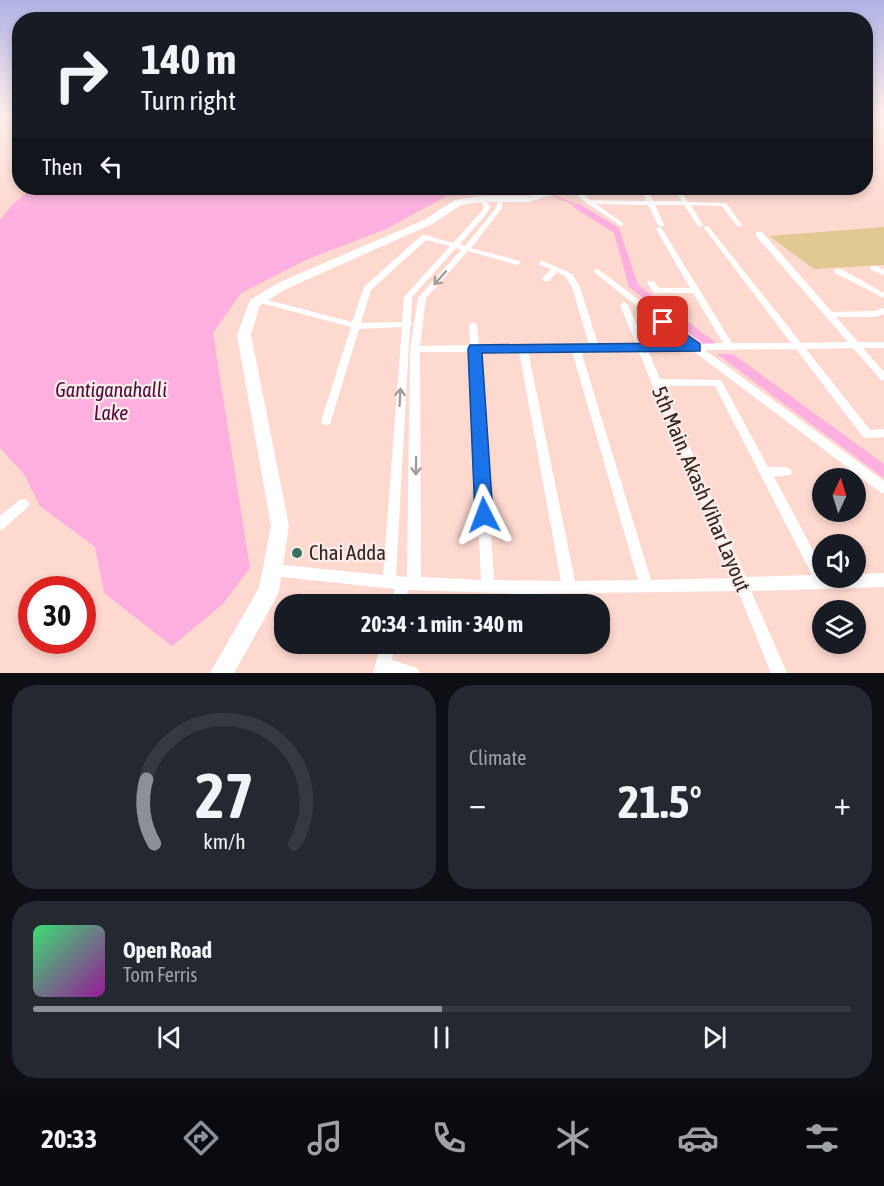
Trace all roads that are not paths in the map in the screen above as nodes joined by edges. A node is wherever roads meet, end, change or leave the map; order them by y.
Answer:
1 (543, 195) edge
2 (582, 195) edge
3 (647, 195) edge
4 (681, 195) edge
5 (482, 199) junction
6 (500, 200) junction
7 (589, 202) junction
8 (651, 203) junction
9 (687, 204) junction
10 (621, 224) dead end
11 (739, 225) dead end
12 (759, 234) dead end
13 (456, 245) junction
14 (467, 249) junction
15 (516, 263) dead end
16 (543, 263) dead end
17 (874, 268) dead end
18 (555, 269) junction
19 (598, 271) dead end
20 (838, 271) dead end
21 (884, 273) edge
22 (546, 279) dead end
23 (651, 283) dead end
24 (696, 290) junction
25 (884, 296) edge
26 (260, 300) junction
27 (624, 305) dead end
28 (884, 311) edge
29 (829, 315) junction
30 (404, 324) junction
31 (417, 324) junction
32 (473, 325) dead end
33 (358, 326) junction
34 (884, 345) edge
35 (799, 346) junction
36 (856, 346) junction
37 (643, 347) junction
38 (698, 347) junction
39 (730, 347) junction
40 (523, 348) junction
41 (576, 348) junction
42 (595, 348) junction
43 (415, 349) junction
44 (475, 349) junction
45 (884, 378) edge
46 (657, 382) junction
47 (326, 421) dead end
48 (884, 433) edge
49 (765, 472) junction
50 (786, 472) dead end
51 (884, 488) edge
52 (23, 504) dead end
53 (0, 524) edge
54 (812, 562) edge
55 (273, 570) junction
56 (866, 580) edge
57 (884, 580) edge
58 (812, 581) edge
59 (402, 582) junction
60 (569, 585) junction
61 (646, 585) junction
62 (741, 585) junction
63 (488, 586) junction
64 (400, 594) edge
65 (386, 654) edge
66 (382, 669) edge
67 (221, 673) edge
68 (412, 673) edge
69 (779, 673) edge

1 - 6 street
2 - 7 street
3 - 8 street
4 - 9 street
5 - 6 street
5 - 13 street
5 - 26 street
6 - 14 street
7 - 8 street
7 - 10 street
8 - 9 street
8 - 24 street
9 - 11 street
9 - 35 street
12 - 29 street
13 - 14 street
13 - 30 street
13 - 33 street
14 - 15 street
14 -> 31 street
16 - 18 street
17 - 21 street
18 - 22 street
18 - 42 street
19 - 38 street
20 - 25 street
23 - 24 street
24 - 39 street
26 - 33 street
26 - 55 street
27 - 37 street, 5th Main, Akash Vihar Layout
28 - 29 street
29 - 36 street
30 - 31 street
30 - 33 street
59 -> 30 street
31 - 43 street
32 - 44 street
33 - 47 street
34 - 36 street
35 - 36 street
35 - 39 street
35 - 48 street
36 - 45 street
37 - 38 street
37 - 42 street
37 - 46 street, 5th Main, Akash Vihar Layout
38 - 39 street
38 - 51 street
40 - 41 street
40 - 44 street
40 - 60 street
41 - 42 street
41 - 61 street
43 - 44 street
43 -> 59 street
44 - 63 street
46 - 49 street
46 - 62 street, 5th Main, Akash Vihar Layout
49 - 50 street
49 - 54 street
52 - 53 street
55 - 59 street
55 - 67 street
56 - 57 street
58 - 62 street
59 - 63 street
59 - 64 street
60 - 61 street
60 - 63 street
61 - 62 street
62 - 69 street, 5th Main, Akash Vihar Layout
65 - 66 street
66 - 68 street

